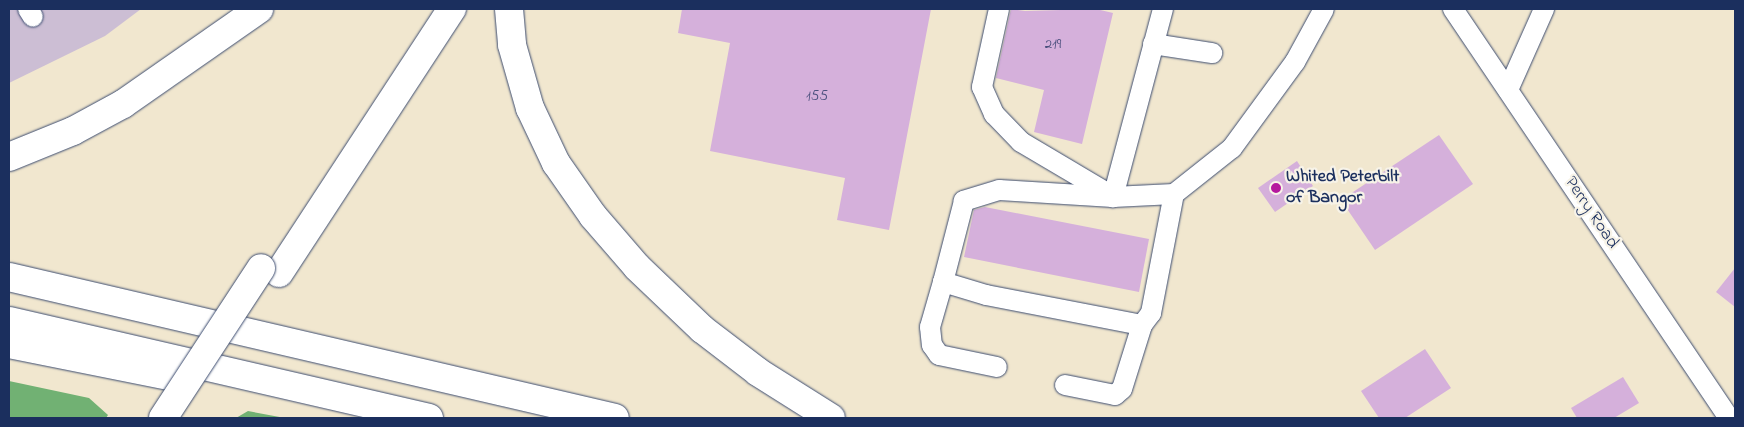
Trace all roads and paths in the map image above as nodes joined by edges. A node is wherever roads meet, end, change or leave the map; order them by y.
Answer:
1 (259, 9) edge
2 (431, 9) edge
3 (452, 9) edge
4 (510, 9) edge
5 (998, 9) edge
6 (1163, 9) edge
7 (1324, 9) edge
8 (1453, 9) edge
9 (1544, 9) edge
10 (1154, 44) junction
11 (1212, 53) dead end
12 (1508, 90) junction
13 (9, 157) edge
14 (1174, 194) junction
15 (1113, 197) junction
16 (270, 270) junction
17 (9, 277) edge
18 (943, 282) junction
19 (9, 321) edge
20 (1142, 325) junction
21 (9, 344) edge
22 (997, 367) dead end
23 (1065, 385) dead end
24 (381, 407) junction
25 (163, 418) edge
26 (184, 418) edge
27 (429, 418) edge
28 (615, 418) edge
29 (830, 418) edge
30 (1729, 418) edge

1 - 13 highway
2 - 16 highway
3 - 16 highway
4 - 29 highway
5 - 15 street
6 - 10 street
7 - 14 street
8 - 12 street, Perry Road
9 - 12 street
10 - 11 street
10 - 15 street
12 - 30 street, Perry Road
14 - 15 street
14 - 20 street
15 - 18 street
16 - 25 highway, bridge
16 - 26 highway
17 - 28 highway
18 - 20 street
18 - 22 street
19 - 24 highway
20 - 23 street
21 - 24 highway
24 - 27 highway

